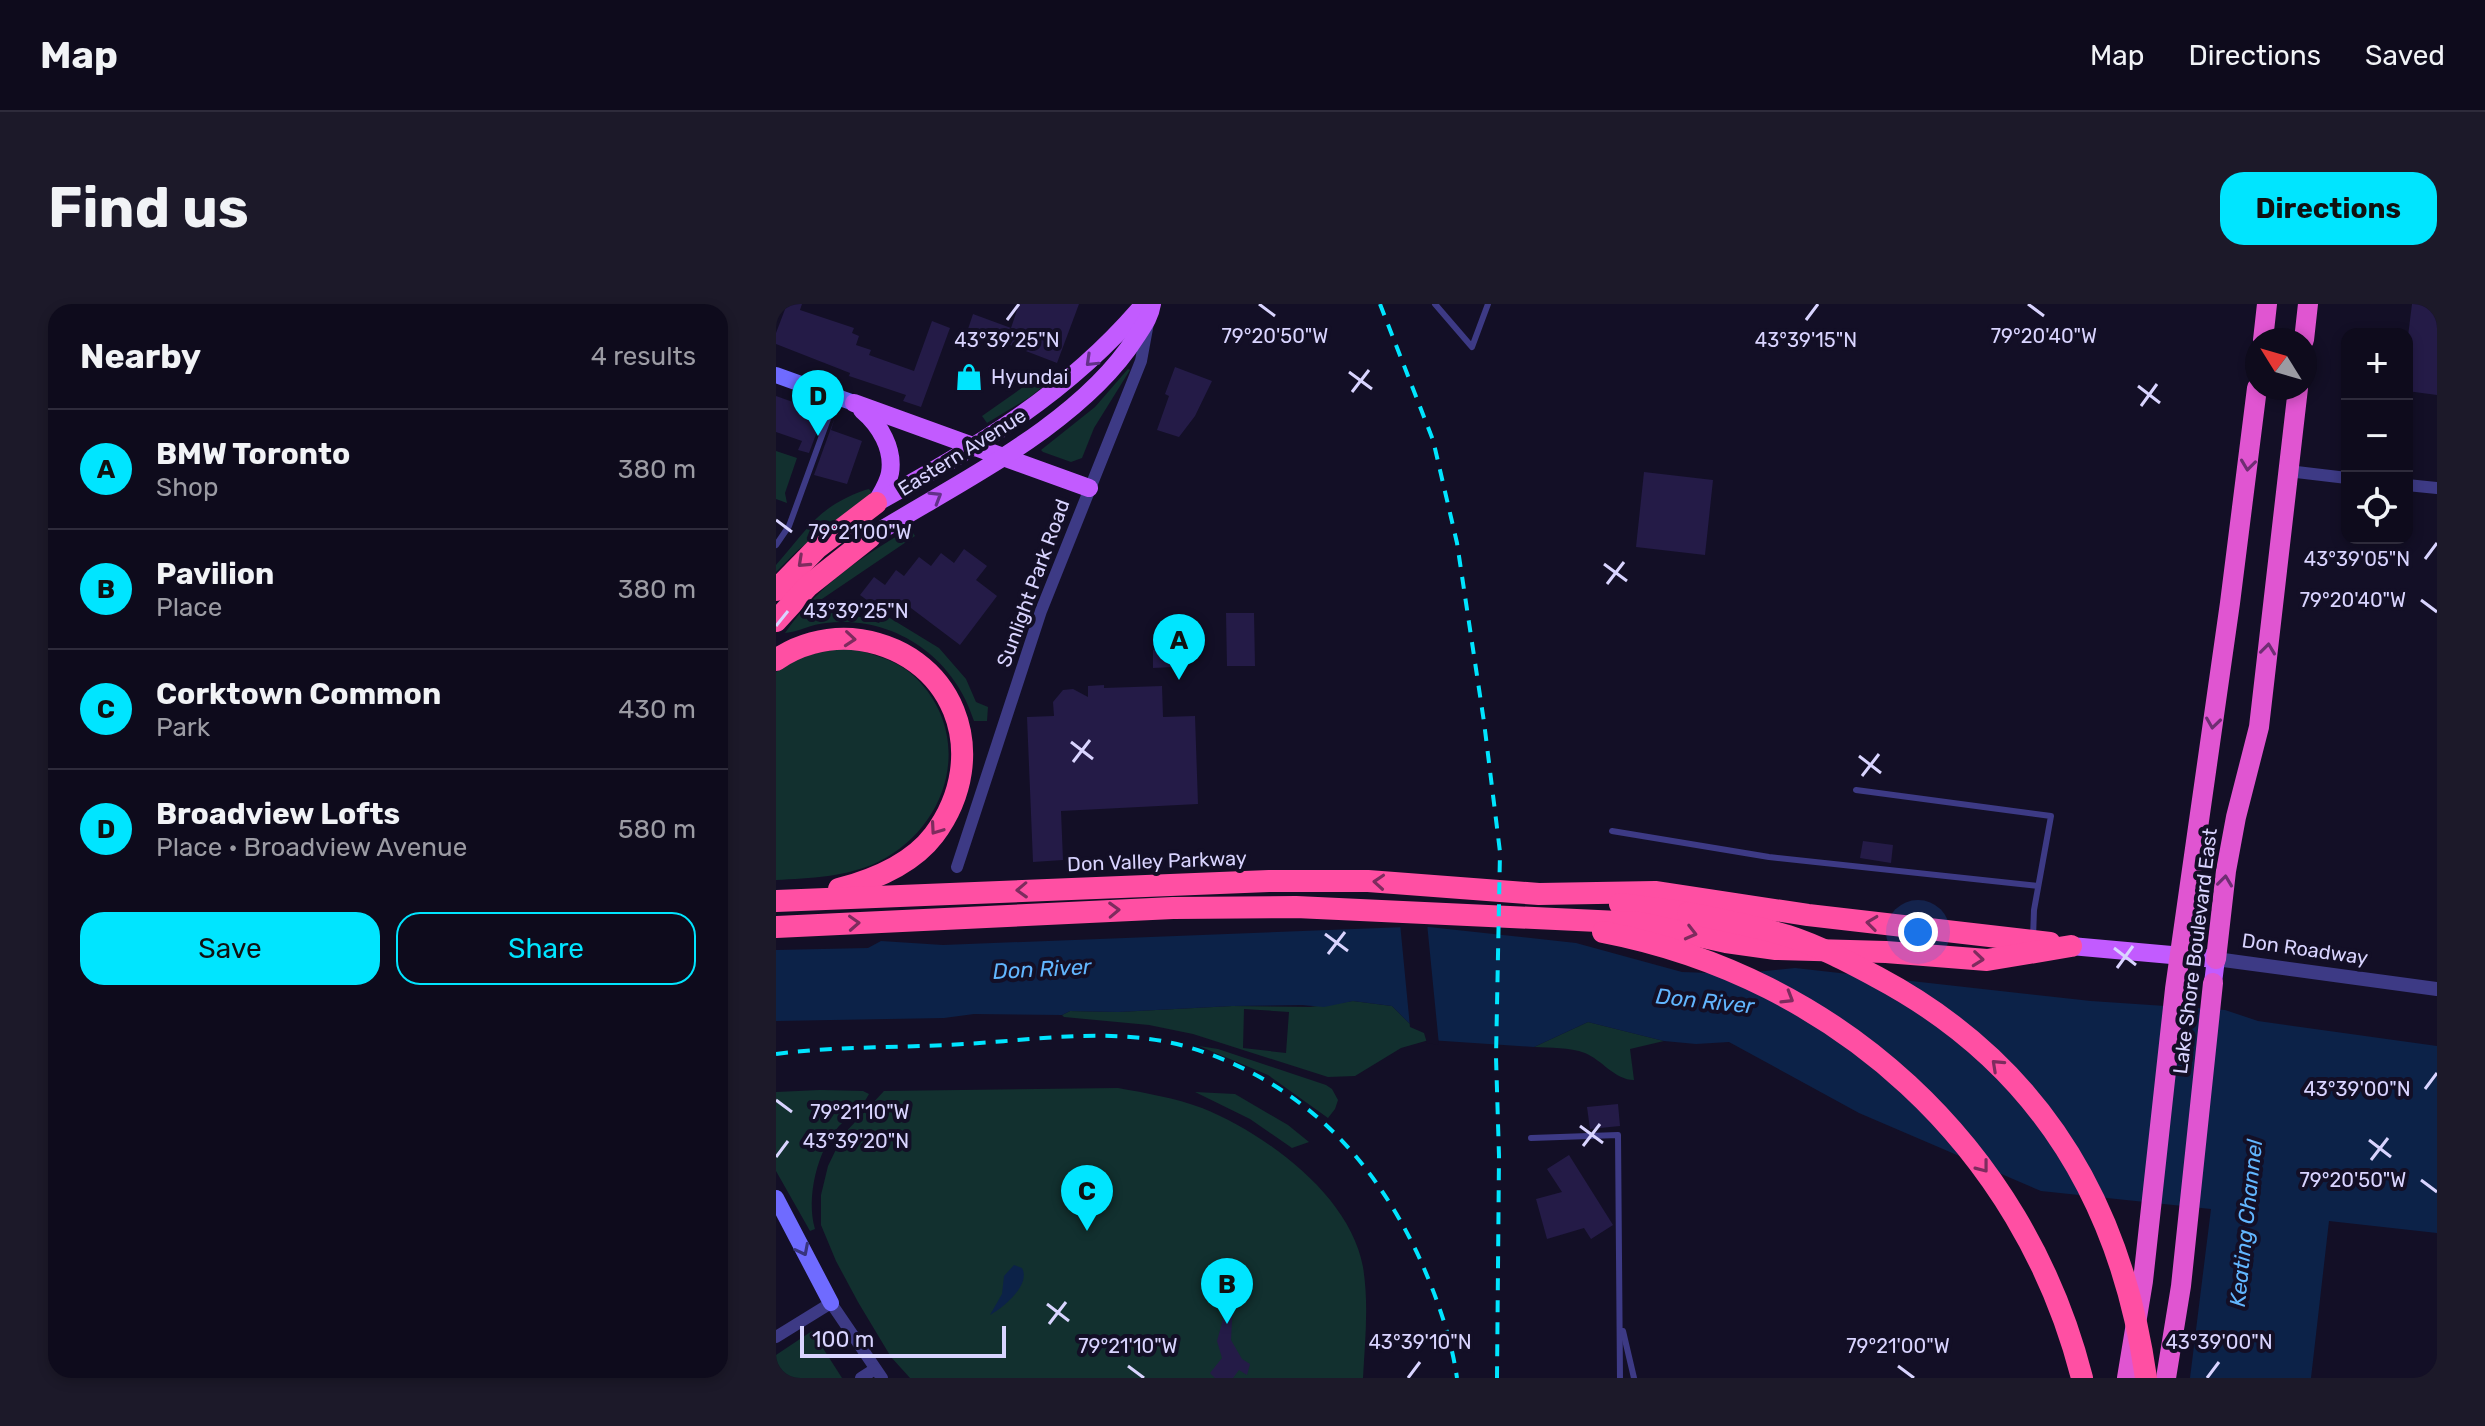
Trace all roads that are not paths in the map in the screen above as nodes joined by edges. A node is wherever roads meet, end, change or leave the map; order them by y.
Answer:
1 (1435, 304) edge
2 (1488, 304) edge
3 (2267, 304) edge
4 (2308, 304) edge
5 (1149, 308) edge
6 (2264, 328) edge
7 (2305, 328) edge
8 (776, 375) edge
9 (845, 400) junction
10 (2256, 400) edge
11 (2297, 400) edge
12 (973, 447) junction
13 (1002, 457) junction
14 (2288, 471) junction
15 (2341, 477) edge
16 (2413, 486) edge
17 (1089, 488) junction
18 (2437, 488) edge
19 (876, 503) junction
20 (870, 537) joint
21 (776, 545) edge
22 (776, 590) edge
23 (776, 621) edge
24 (776, 660) edge
25 (1856, 790) dead end
26 (1612, 831) dead end
27 (957, 867) dead end
28 (2038, 886) junction
29 (1539, 894) junction
30 (808, 899) junction
31 (776, 901) edge
32 (1531, 918) junction
33 (776, 927) edge
34 (2033, 942) junction
35 (2071, 946) junction
36 (2180, 954) junction
37 (2216, 959) junction
38 (2213, 983) joint
39 (2437, 989) edge
40 (1531, 1138) dead end
41 (776, 1198) edge
42 (834, 1308) junction
43 (1620, 1317) junction
44 (776, 1337) edge
45 (879, 1373) edge
46 (861, 1378) edge
47 (1620, 1378) edge
48 (1634, 1378) edge
49 (2082, 1378) edge
50 (2127, 1378) edge
51 (2146, 1378) edge
52 (2166, 1378) edge

1 - 2 lane
3 - 6 highway
4 - 7 highway
5 -> 12 main road, Eastern Avenue
5 - 13 main road, Eastern Avenue
5 - 17 street, Sunlight Park Road
8 - 9 main road
9 - 12 main road
9 - 19 main road
9 - 21 lane
10 -> 36 highway, Lake Shore Boulevard East
11 - 14 highway, Lake Shore Boulevard East
12 - 13 main road
12 - 19 main road, Eastern Avenue
13 - 17 main road
20 -> 13 main road, Eastern Avenue
14 - 15 street
37 -> 14 highway, Lake Shore Boulevard East
16 - 18 street
17 - 27 street, Sunlight Park Road
19 -> 22 highway, Eastern Avenue
20 - 23 highway, Eastern Avenue
24 -> 30 highway
25 - 28 lane
26 - 28 lane
28 - 34 lane
29 -> 30 highway, Don Valley Parkway
34 -> 29 highway
51 -> 29 highway, bridge
30 - 31 highway, Don Valley Parkway
33 -> 32 highway
32 -> 35 highway
32 -> 49 highway
34 - 35 highway
35 - 36 main road, Don Roadway
36 - 37 main road, Don Roadway
36 - 50 highway, Lake Shore Boulevard East
37 - 38 main road, Lake Shore Boulevard East
37 - 39 street, Don Roadway
38 - 52 highway, Lake Shore Boulevard East
40 - 43 lane
41 -> 42 main road
42 - 44 street
42 - 45 street
43 - 47 lane
43 - 48 lane
45 - 46 street

